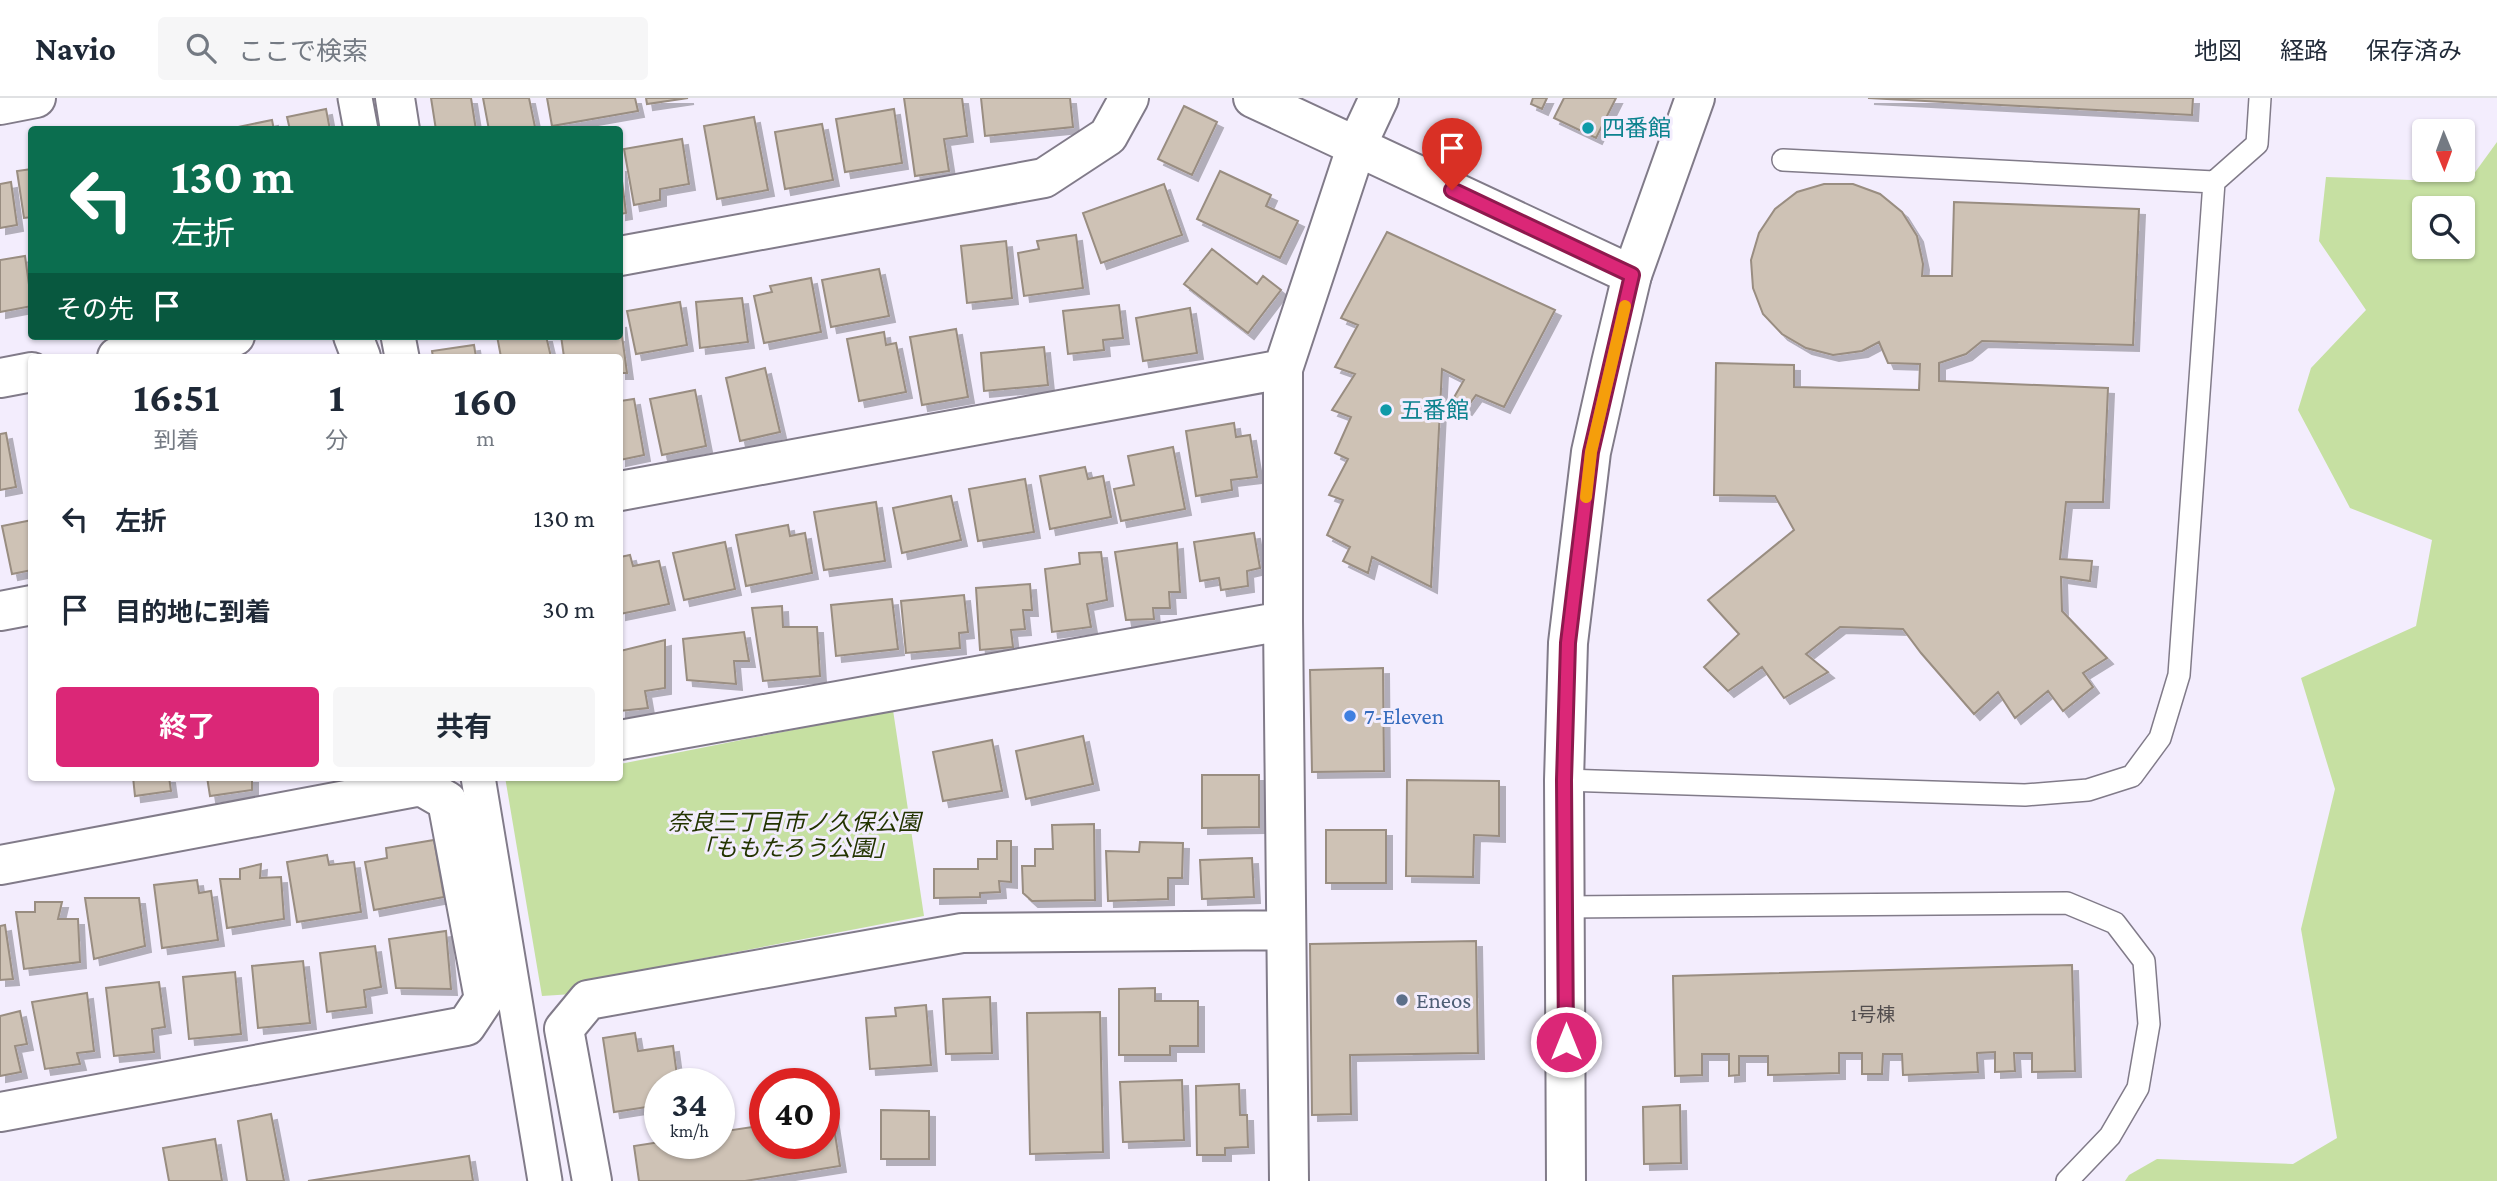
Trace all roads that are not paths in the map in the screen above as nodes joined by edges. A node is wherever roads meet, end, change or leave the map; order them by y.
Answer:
1 (36, 98) edge
2 (355, 98) edge
3 (395, 98) edge
4 (1129, 98) edge
5 (1253, 98) edge
6 (1379, 98) edge
7 (1695, 98) edge
8 (2260, 98) edge
9 (0, 105) edge
10 (360, 126) edge
11 (399, 126) edge
12 (1357, 145) junction
13 (1783, 160) dead end
14 (2214, 182) junction
15 (623, 255) edge
16 (1632, 275) junction
17 (213, 340) edge
18 (134, 354) edge
19 (1283, 369) junction
20 (28, 373) edge
21 (0, 378) edge
22 (623, 490) edge
23 (28, 606) edge
24 (0, 611) edge
25 (1283, 621) junction
26 (623, 739) edge
27 (1564, 780) junction
28 (449, 781) edge
29 (479, 781) edge
30 (421, 786) junction
31 (0, 864) edge
32 (1566, 907) junction
33 (1286, 930) junction
34 (518, 1017) junction
35 (466, 1026) junction
36 (565, 1029) junction
37 (0, 1112) edge
38 (545, 1181) edge
39 (592, 1181) edge
40 (1289, 1181) edge
41 (1566, 1181) edge
42 (2067, 1181) edge

1 - 9 street
2 - 10 street
3 - 11 street
4 - 15 street
5 - 12 street
6 - 12 street
7 - 16 street
8 - 14 lane
12 - 16 street
12 - 19 street
13 - 14 lane
14 - 27 lane
16 - 27 street
17 - 18 street
19 - 22 street
19 - 25 street
20 - 21 street
23 - 24 street
25 - 26 street
25 - 33 street
27 - 32 street
28 - 30 street
29 - 34 street
30 - 31 street
30 - 35 street
32 - 41 street
32 - 42 lane
33 - 36 street
33 - 40 street
34 - 35 street
34 - 36 street
34 - 38 street
35 - 37 street
36 - 39 street

